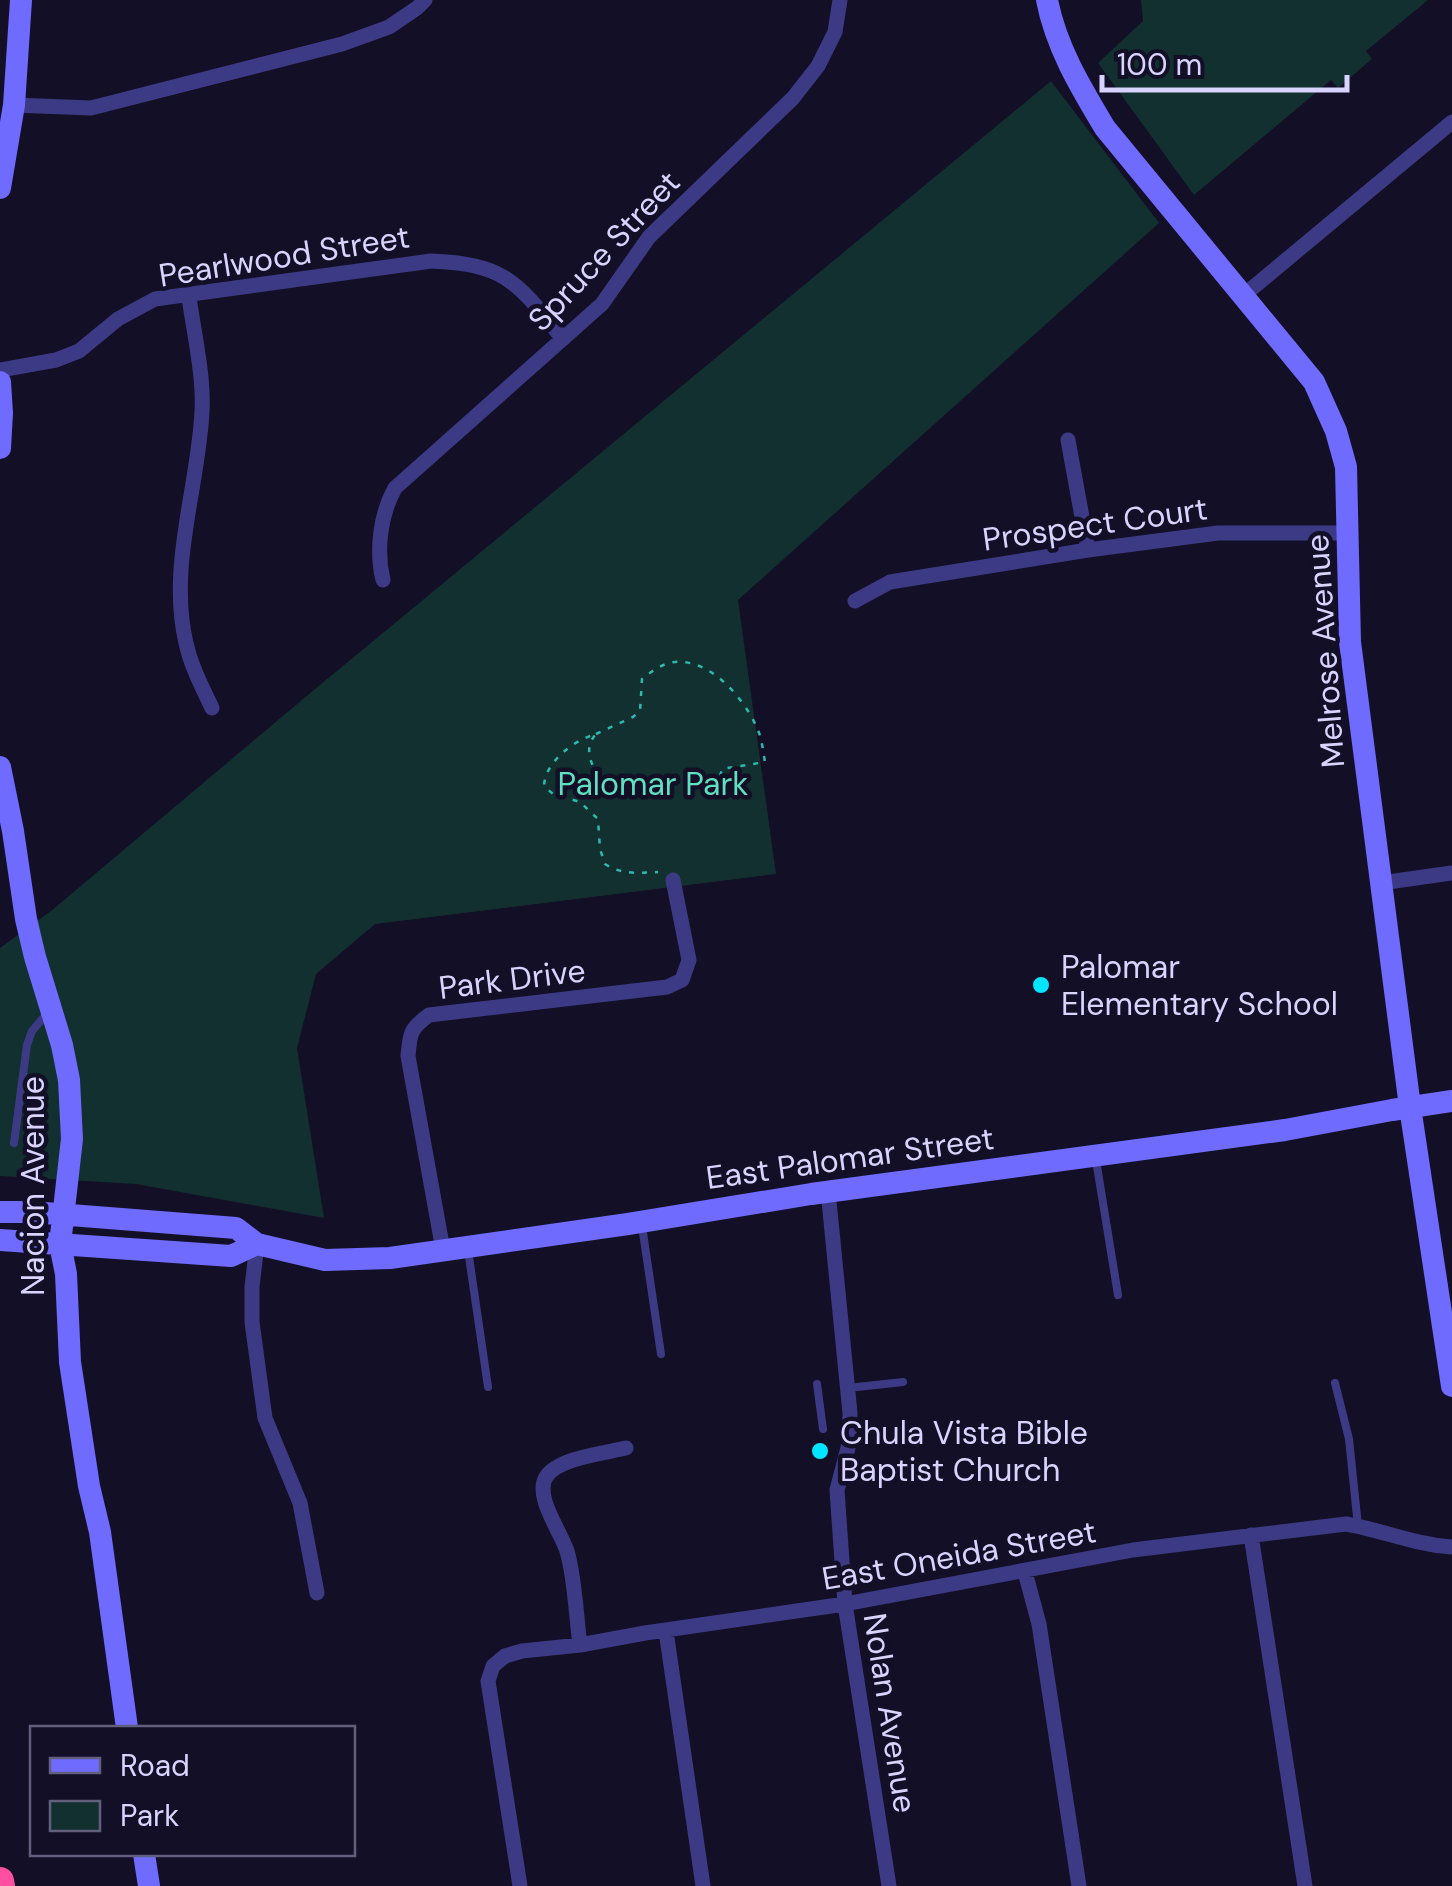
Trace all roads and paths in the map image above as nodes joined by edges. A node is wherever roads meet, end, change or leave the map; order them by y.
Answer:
1 (21, 0) edge
2 (840, 0) edge
3 (1046, 0) edge
4 (421, 4) edge
5 (14, 105) junction
6 (1452, 122) edge
7 (0, 188) edge
8 (1244, 295) junction
9 (189, 296) junction
10 (564, 339) junction
11 (0, 370) edge
12 (0, 382) edge
13 (1068, 440) dead end
14 (0, 448) edge
15 (1348, 532) junction
16 (1088, 550) junction
17 (383, 580) dead end
18 (854, 601) dead end
19 (212, 708) dead end
20 (596, 734) junction
21 (0, 767) edge
22 (717, 786) dead end
23 (604, 788) dead end
24 (1452, 873) edge
25 (669, 876) joint
26 (1381, 882) junction
27 (51, 1007) junction
28 (1452, 1101) edge
29 (1410, 1107) junction
30 (14, 1143) dead end
31 (1096, 1156) junction
32 (828, 1191) junction
33 (0, 1212) edge
34 (63, 1215) junction
35 (641, 1221) junction
36 (0, 1240) edge
37 (60, 1244) junction
38 (257, 1244) junction
39 (467, 1246) junction
40 (443, 1250) junction
41 (1118, 1296) dead end
42 (1448, 1333) edge
43 (662, 1354) dead end
44 (904, 1382) dead end
45 (1335, 1383) dead end
46 (817, 1384) dead end
47 (1452, 1386) edge
48 (488, 1387) dead end
49 (848, 1388) junction
50 (823, 1429) dead end
51 (626, 1448) dead end
52 (1358, 1526) junction
53 (1251, 1536) junction
54 (1452, 1547) edge
55 (1025, 1572) junction
56 (317, 1593) dead end
57 (845, 1604) junction
58 (666, 1630) junction
59 (580, 1645) junction
60 (127, 1726) edge
61 (144, 1856) edge
62 (149, 1886) edge
63 (520, 1886) edge
64 (704, 1886) edge
65 (888, 1886) edge
66 (1079, 1886) edge
67 (1305, 1886) edge

1 - 5 street
2 - 10 street, Spruce Street
3 - 8 street, Melrose Avenue
4 - 5 street
5 - 7 street
6 - 8 street
8 - 15 street, Melrose Avenue
9 - 10 street, Pearlwood Street
9 - 11 street, Pearlwood Street
9 - 19 street
10 - 17 street, Spruce Street
12 - 14 street
13 - 16 street
15 - 16 street, Prospect Court
15 - 26 street, Melrose Avenue
16 - 18 street, Prospect Court
20 - 22 path
20 - 23 path
20 - 25 path
21 - 27 street, Nacion Avenue
24 - 26 street
25 - 40 street, Park Drive
26 - 29 street, Melrose Avenue
27 - 30 lane
27 - 34 street, Nacion Avenue
28 - 29 street, East Palomar Street
29 - 31 street, East Palomar Street
29 - 42 street, Melrose Avenue
31 - 32 street, East Palomar Street
31 - 41 lane
32 - 35 street, East Palomar Street
32 - 49 street, Nolan Avenue
33 - 34 street, East Palomar Street
34 - 37 street, Nacion Avenue
34 - 38 street, East Palomar Street
35 - 39 street, East Palomar Street
35 - 43 lane
36 - 37 street, East Palomar Street
37 - 38 street, East Palomar Street
37 - 60 street, Nacion Avenue
38 - 40 street, East Palomar Street
38 - 56 street
39 - 40 street, East Palomar Street
39 - 48 lane
42 - 47 street, Melrose Avenue
44 - 49 lane
45 - 52 lane
46 - 50 lane
49 - 57 street, Nolan Avenue
51 - 59 street
52 - 53 street, East Oneida Street
52 - 54 street, East Oneida Street
53 - 55 street, East Oneida Street
53 - 67 street
55 - 57 street, East Oneida Street
55 - 66 street
57 - 58 street, East Oneida Street
57 - 65 street, Nolan Avenue
58 - 59 street, East Oneida Street
58 - 64 street
59 - 63 street, East Oneida Street
61 - 62 street

